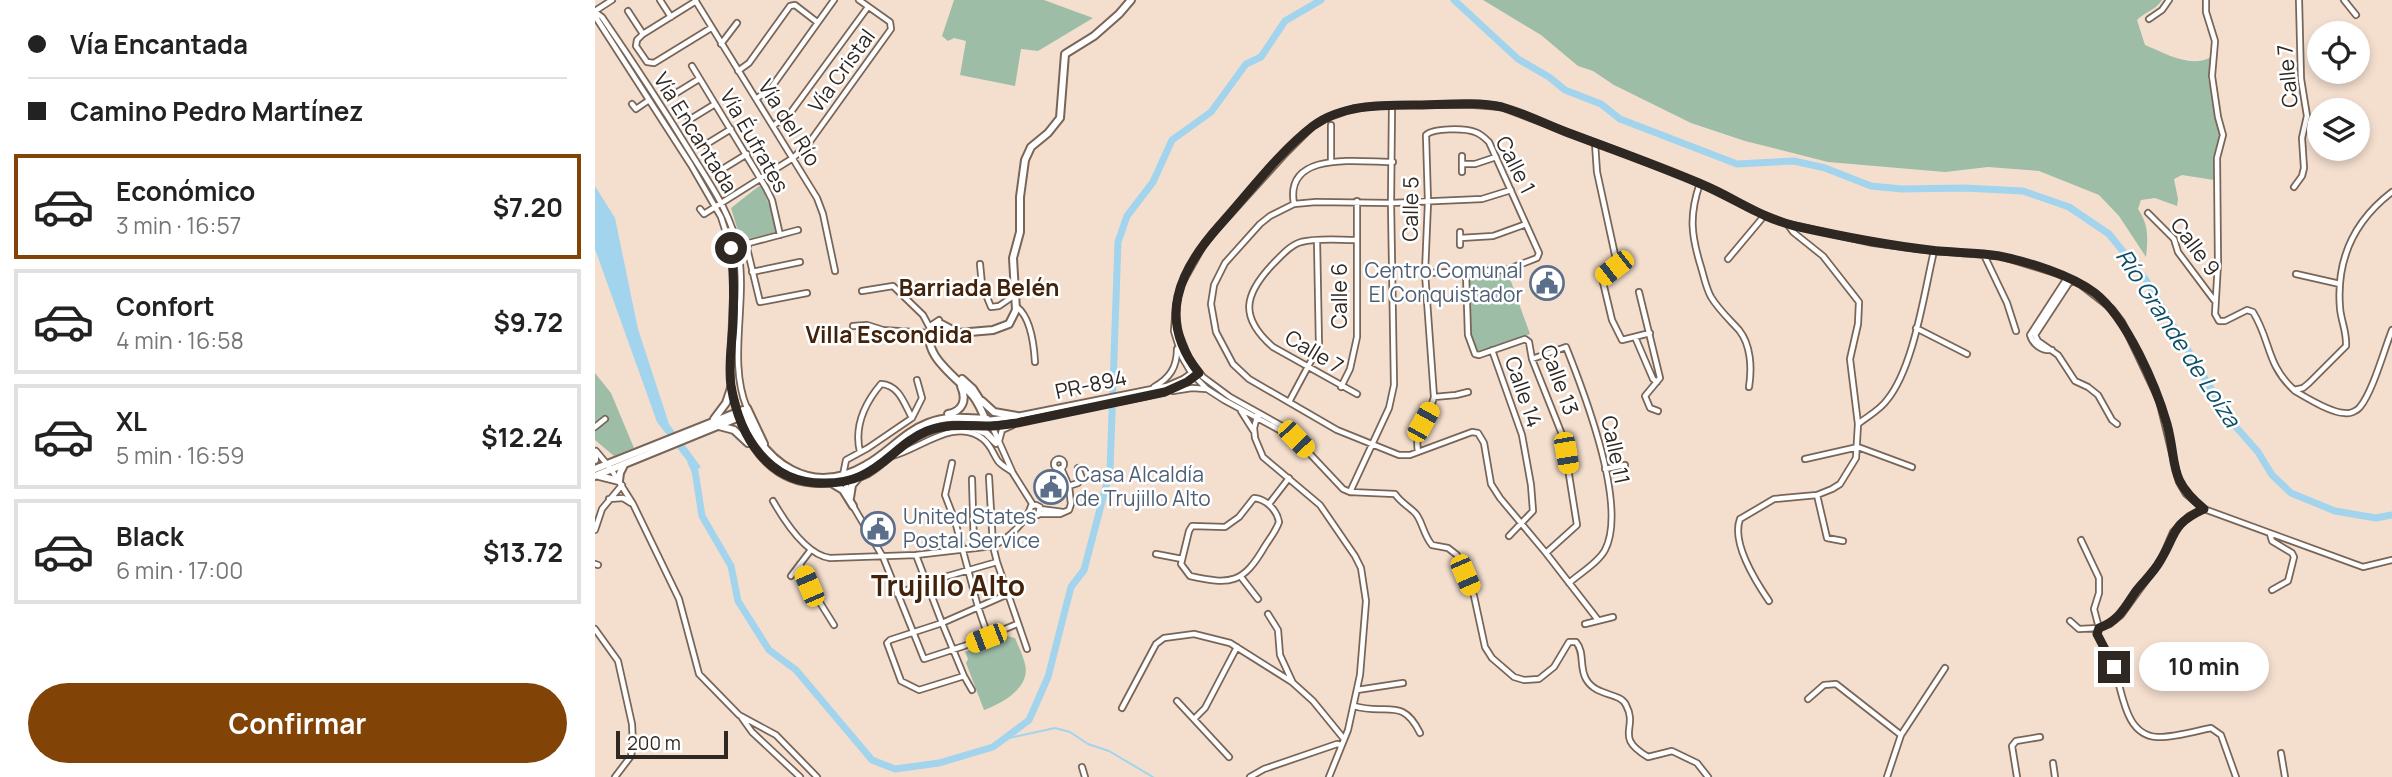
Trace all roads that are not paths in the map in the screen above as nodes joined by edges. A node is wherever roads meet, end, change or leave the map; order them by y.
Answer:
1 (612, 0) edge
2 (660, 0) edge
3 (834, 0) edge
4 (859, 0) edge
5 (1131, 0) edge
6 (2169, 0) edge
7 (2206, 0) edge
8 (2298, 0) edge
9 (2344, 0) edge
10 (695, 1) edge
11 (868, 7) junction
12 (628, 11) dead end
13 (595, 13) edge
14 (2355, 15) dead end
15 (671, 17) junction
16 (2149, 19) dead end
17 (817, 22) junction
18 (737, 23) dead end
19 (711, 28) junction
20 (643, 34) junction
21 (721, 44) junction
22 (692, 66) dead end
23 (738, 71) junction
24 (699, 79) junction
25 (673, 95) dead end
26 (756, 99) junction
27 (649, 100) junction
28 (632, 103) dead end
29 (715, 104) junction
30 (1392, 105) junction
31 (689, 120) dead end
32 (1331, 125) dead end
33 (773, 126) junction
34 (731, 129) junction
35 (1431, 131) joint
36 (1595, 143) junction
37 (705, 145) dead end
38 (747, 154) junction
39 (1462, 156) dead end
40 (1496, 157) junction
41 (793, 158) junction
42 (1331, 162) junction
43 (1393, 162) junction
44 (1462, 164) junction
45 (721, 170) dead end
46 (1462, 172) dead end
47 (761, 177) junction
48 (1700, 183) junction
49 (2294, 187) dead end
50 (1511, 190) junction
51 (2392, 192) edge
52 (1357, 201) junction
53 (1428, 202) junction
54 (1391, 203) junction
55 (1294, 204) junction
56 (718, 205) junction
57 (700, 209) dead end
58 (2148, 213) dead end
59 (1764, 216) junction
60 (1526, 224) junction
61 (1788, 224) junction
62 (798, 230) dead end
63 (1459, 232) dead end
64 (780, 234) junction
65 (1460, 239) junction
66 (1317, 240) junction
67 (1355, 240) junction
68 (1459, 245) dead end
69 (1934, 251) junction
70 (1984, 255) junction
71 (1728, 259) dead end
72 (800, 262) dead end
73 (980, 264) dead end
74 (835, 271) dead end
75 (752, 272) junction
76 (1425, 273) junction
77 (1466, 273) junction
78 (2296, 274) dead end
79 (2069, 279) junction
80 (2340, 284) junction
81 (862, 291) dead end
82 (1639, 292) dead end
83 (807, 293) dead end
84 (1016, 294) junction
85 (2215, 301) junction
86 (1016, 307) junction
87 (939, 320) dead end
88 (853, 326) dead end
89 (1175, 326) junction
90 (1916, 328) junction
91 (930, 330) junction
92 (2392, 330) edge
93 (2016, 331) dead end
94 (1650, 333) junction
95 (1635, 337) junction
96 (1177, 342) junction
97 (1492, 351) junction
98 (1967, 354) dead end
99 (1532, 359) junction
100 (1035, 362) dead end
101 (1308, 368) junction
102 (951, 373) junction
103 (1195, 374) junction
104 (917, 380) dead end
105 (959, 381) junction
106 (1657, 382) junction
107 (1341, 387) junction
108 (1749, 387) dead end
109 (731, 388) junction
110 (1207, 389) junction
111 (2294, 390) junction
112 (1151, 392) junction
113 (1165, 392) junction
114 (1468, 392) dead end
115 (1357, 394) dead end
116 (1434, 397) junction
117 (981, 400) junction
118 (1289, 402) junction
119 (1238, 408) junction
120 (1658, 411) dead end
121 (743, 412) junction
122 (1257, 415) junction
123 (912, 418) junction
124 (605, 419) dead end
125 (1017, 420) junction
126 (929, 422) junction
127 (988, 423) junction
128 (713, 424) junction
129 (961, 424) junction
130 (1858, 424) junction
131 (2117, 424) dead end
132 (1272, 426) junction
133 (595, 427) edge
134 (1259, 430) junction
135 (1296, 439) junction
136 (997, 442) junction
137 (1370, 444) junction
138 (1858, 447) junction
139 (595, 452) edge
140 (860, 452) junction
141 (1418, 452) junction
142 (890, 457) junction
143 (1805, 459) dead end
144 (595, 460) edge
145 (628, 460) junction
146 (764, 460) junction
147 (952, 463) dead end
148 (1625, 465) dead end
149 (608, 466) junction
150 (1912, 467) dead end
151 (1062, 468) dead end
152 (1078, 468) dead end
153 (1605, 468) junction
154 (1012, 471) junction
155 (595, 473) edge
156 (859, 477) junction
157 (989, 477) dead end
158 (843, 478) junction
159 (1289, 478) junction
160 (972, 481) dead end
161 (620, 483) junction
162 (831, 483) junction
163 (1069, 486) junction
164 (1350, 492) junction
165 (1817, 495) junction
166 (850, 498) junction
167 (609, 499) junction
168 (773, 501) dead end
169 (1269, 504) junction
170 (1033, 505) junction
171 (634, 506) junction
172 (853, 506) junction
173 (2204, 509) junction
174 (1040, 512) junction
175 (1030, 513) junction
176 (1522, 523) junction
177 (595, 530) edge
178 (2269, 534) junction
179 (1509, 536) dead end
180 (2081, 540) dead end
181 (1843, 541) dead end
182 (993, 546) junction
183 (974, 547) junction
184 (962, 549) junction
185 (810, 551) junction
186 (1546, 553) junction
187 (1156, 554) dead end
188 (916, 555) junction
189 (883, 557) junction
190 (1182, 559) junction
191 (2392, 560) edge
192 (997, 562) junction
193 (800, 565) junction
194 (968, 571) junction
195 (791, 576) dead end
196 (1241, 577) junction
197 (927, 582) junction
198 (1569, 583) junction
199 (2272, 590) dead end
200 (897, 594) junction
201 (1008, 594) junction
202 (1258, 599) dead end
203 (1769, 601) dead end
204 (978, 607) junction
205 (1268, 614) dead end
206 (1613, 617) dead end
207 (1598, 620) junction
208 (2070, 621) dead end
209 (942, 623) junction
210 (1017, 624) junction
211 (1585, 624) dead end
212 (834, 625) dead end
213 (2099, 628) junction
214 (595, 629) edge
215 (913, 633) junction
216 (988, 636) junction
217 (1237, 647) junction
218 (1027, 649) dead end
219 (953, 650) junction
220 (1945, 668) dead end
221 (964, 676) junction
222 (1292, 682) junction
223 (1403, 683) dead end
224 (972, 690) dead end
225 (1357, 690) junction
226 (1808, 699) dead end
227 (1177, 701) dead end
228 (1354, 706) junction
229 (1122, 708) dead end
230 (739, 715) junction
231 (1194, 719) junction
232 (1420, 733) dead end
233 (1902, 735) junction
234 (2040, 737) dead end
235 (1344, 738) junction
236 (1341, 745) junction
237 (2280, 753) dead end
238 (1229, 757) dead end
239 (2053, 763) dead end
240 (1082, 768) dead end
241 (615, 777) edge
242 (800, 777) edge
243 (817, 777) edge
244 (1084, 777) edge
245 (1251, 777) edge
246 (1329, 777) edge
247 (1708, 777) edge
248 (1887, 777) edge
249 (2017, 777) edge
250 (2055, 777) edge
251 (2236, 777) edge
252 (2285, 777) edge

1 - 13 street
2 - 15 street
3 - 17 street
4 - 11 street
5 - 84 main road
6 - 16 street
7 - 85 street
8 - 49 street, Calle 7
9 - 14 street
10 - 15 street
10 - 19 street, Vía del Río
11 - 33 street
11 - 41 street, Vía Cristal
12 - 20 street
13 - 27 street, Vía Encantada
13 - 56 street, Vía Encantada
15 - 20 street
17 - 23 street
17 - 26 street
18 - 21 street
19 - 20 street
19 - 21 street, Vía del Río
21 - 23 street, Vía del Río
22 - 24 street, Vía Éufrates
23 - 26 street, Vía del Río
24 - 25 street
24 - 29 street, Vía Éufrates
26 - 33 street, Vía del Río
27 - 28 street
27 - 56 street, Vía Encantada
29 - 31 street
29 - 34 street, Vía Éufrates
30 - 36 street
30 - 43 street
30 - 89 street
32 - 42 street
33 - 41 street, Vía del Río
34 - 37 street
34 - 38 street, Vía Éufrates
35 - 40 street, Calle 1
35 - 53 street, Calle 5
36 - 48 street
36 - 95 street
38 - 45 street
38 - 47 street, Vía Éufrates
39 - 44 street
40 - 44 street
40 - 50 street, Calle 1
41 - 47 street, Vía Cristal
41 - 74 street, Vía del Río
42 - 43 street
42 - 55 street
43 - 54 street
44 - 46 street
47 - 56 street, Vía Cristal
47 - 64 street, Vía Éufrates
48 - 59 street
48 - 108 street
50 - 53 street
50 - 60 street, Calle 1
51 - 80 street
52 - 54 street
52 - 55 street
52 - 67 street, Calle 6
53 - 54 street
53 - 76 street, Calle 5
54 - 137 street
55 - 118 street
56 - 57 street
56 - 109 street, Vía Encantada
56 - 121 street, Vía Encantada
58 - 85 street, Calle 9
59 - 61 street
59 - 71 street
60 - 65 street
60 - 77 street, Calle 1
61 - 69 street
61 - 130 street
62 - 64 street
63 - 65 street
64 - 75 street
65 - 68 street
66 - 67 street, Calle 7
66 - 101 street
66 - 101 street, Calle 7
67 - 107 street, Calle 6
69 - 70 street
69 - 90 street
70 - 79 street
70 - 93 street
72 - 75 street
73 - 84 street
75 - 83 street
76 - 77 street
76 - 116 street, Calle 5
77 - 97 street
78 - 80 street
79 - 131 street
79 - 173 street
80 - 111 street
81 - 91 street
82 - 94 street
84 - 86 main road
85 - 111 street, Calle 9
86 - 91 main road
86 - 100 street
87 - 91 street
88 - 91 street
89 - 96 street
89 - 103 street
90 - 98 street
90 - 130 street
91 - 102 main road
92 - 111 street
94 - 95 street
94 - 106 street
95 - 106 street
96 - 103 street
96 - 112 street
97 - 99 street, Calle 13
97 - 176 street, Calle 14
99 - 153 street, Calle 11
99 - 186 street, Calle 13
101 - 107 street, Calle 7
101 - 118 street
102 - 105 main road
102 - 117 main road
103 - 110 street
103 - 112 street, PR-894 / PR-894
103 - 113 street, PR-894 / PR-894
103 - 122 street
104 - 123 street
105 - 126 main road
105 - 127 main road
106 - 120 street
107 - 115 street, Calle 7
109 - 121 street, Vía Encantada
109 - 128 main road
110 - 113 street
110 - 119 street
112 - 113 street, PR-894 / PR-894
112 - 125 street, PR-894 / PR-894
114 - 116 street
116 - 141 street, Calle 5
117 - 125 main road
117 - 127 main road
118 - 137 street
119 - 122 street
119 - 134 street
121 - 128 main road
121 - 146 main road
121 - 158 main road
122 - 132 street
122 - 134 street
122 - 135 street
123 - 140 street
123 - 140 street
124 - 133 street
125 - 127 street, PR-894 / PR-894
125 - 136 street
126 - 127 main road
126 - 158 main road
127 - 129 main road
127 - 136 street
128 - 145 main road
128 - 146 main road
129 - 136 main road
129 - 142 main road
130 - 138 street
132 - 134 street
132 - 135 street
134 - 159 street
135 - 164 street
136 - 154 street
137 - 141 street
137 - 164 street
138 - 143 street
138 - 150 street
138 - 165 street
139 - 144 main road
139 - 149 street
140 - 158 street
141 - 176 street
142 - 154 street
142 - 156 main road
145 - 149 main road
145 - 161 main road
146 - 162 main road
147 - 184 street
148 - 153 street
149 - 155 main road
149 - 161 street
151 - 163 street
152 - 163 street
153 - 198 street, Calle 11
154 - 170 street
155 - 161 main road
156 - 158 main road
156 - 166 main road
157 - 182 street
158 - 162 main road
158 - 166 street
159 - 169 street
159 - 225 street
160 - 183 street
161 - 167 street
161 - 171 street
162 - 172 main road
163 - 174 street
164 - 247 street
165 - 181 street
165 - 203 street
166 - 172 street
167 - 171 street
167 - 177 street
168 - 185 street
169 - 190 street
169 - 196 street
170 - 174 street
170 - 175 street
171 - 230 street
172 - 189 street
173 - 178 street
173 - 213 street
174 - 175 street
175 - 182 street
176 - 179 street
176 - 186 street
178 - 191 street
178 - 199 street
180 - 213 street
182 - 183 street
182 - 192 street
183 - 184 street
184 - 188 street
184 - 194 street
185 - 189 street
185 - 193 street
186 - 198 street
187 - 190 street
188 - 189 street
188 - 197 street
189 - 200 street
190 - 196 street
192 - 194 street
192 - 201 street
193 - 195 street
193 - 212 street
194 - 197 street
194 - 204 street
196 - 202 street
197 - 200 street
197 - 209 street
198 - 207 street
200 - 215 street
201 - 204 street
201 - 210 street
204 - 209 street
204 - 216 street
205 - 222 street
206 - 207 street
207 - 211 street
208 - 213 street
209 - 215 street
209 - 219 street
210 - 216 street
210 - 218 street
213 - 251 street
214 - 241 street
215 - 219 street
215 - 221 street
216 - 219 street
217 - 222 street
217 - 229 street
217 - 231 street
219 - 221 street
220 - 233 street
221 - 224 street
222 - 235 street
223 - 225 street
225 - 228 street
226 - 233 street
227 - 231 street
228 - 232 street
228 - 235 street
230 - 242 street
230 - 243 street
231 - 238 street
233 - 248 street
234 - 249 street
235 - 236 street
236 - 245 street
236 - 246 street
237 - 252 street
239 - 250 street
240 - 244 street

